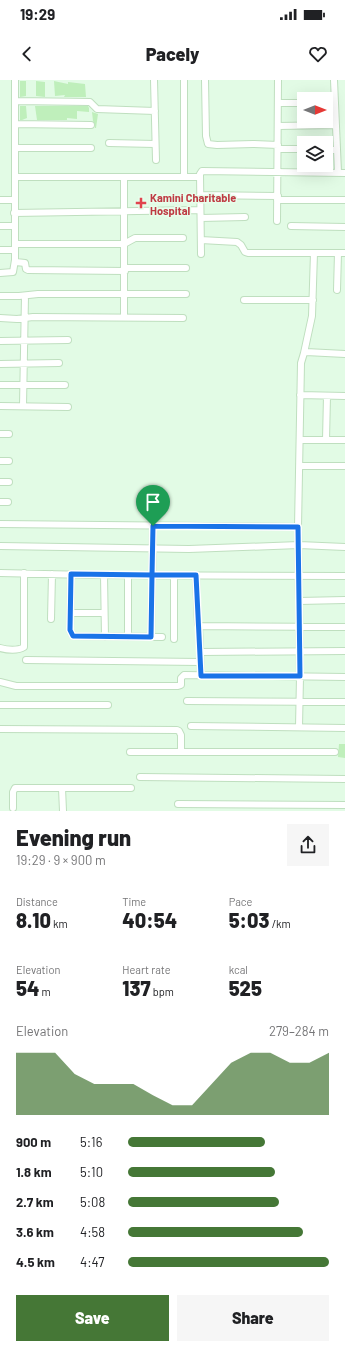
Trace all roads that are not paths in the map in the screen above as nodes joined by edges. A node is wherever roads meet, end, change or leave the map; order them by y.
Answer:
1 (15, 80) edge
2 (154, 80) edge
3 (184, 80) edge
4 (205, 80) edge
5 (278, 80) edge
6 (334, 80) edge
7 (15, 101) junction
8 (278, 103) junction
9 (297, 103) edge
10 (335, 104) joint
11 (155, 111) junction
12 (15, 124) junction
13 (91, 125) dead end
14 (336, 125) junction
15 (278, 126) junction
16 (109, 143) dead end
17 (155, 144) junction
18 (278, 147) junction
19 (15, 148) junction
20 (91, 148) dead end
21 (297, 149) edge
22 (333, 150) edge
23 (337, 150) junction
24 (156, 160) dead end
25 (278, 172) junction
26 (338, 172) junction
27 (345, 173) edge
28 (15, 177) junction
29 (124, 177) junction
30 (184, 177) junction
31 (200, 177) junction
32 (200, 195) junction
33 (278, 198) junction
34 (0, 200) edge
35 (14, 200) junction
36 (345, 200) edge
37 (200, 210) junction
38 (124, 211) junction
39 (14, 213) junction
40 (201, 218) junction
41 (245, 218) dead end
42 (277, 221) dead end
43 (0, 226) edge
44 (15, 226) junction
45 (291, 226) dead end
46 (345, 227) edge
47 (183, 238) dead end
48 (201, 240) junction
49 (124, 244) junction
50 (15, 247) junction
51 (0, 250) edge
52 (314, 253) junction
53 (338, 253) junction
54 (345, 253) edge
55 (201, 254) dead end
56 (15, 260) junction
57 (186, 268) dead end
58 (124, 270) junction
59 (0, 274) edge
60 (337, 290) dead end
61 (124, 294) junction
62 (186, 294) dead end
63 (0, 296) edge
64 (25, 296) junction
65 (244, 300) dead end
66 (313, 300) junction
67 (124, 317) junction
68 (0, 318) edge
69 (25, 318) junction
70 (183, 318) dead end
71 (68, 340) dead end
72 (0, 341) edge
73 (24, 341) junction
74 (304, 353) junction
75 (345, 354) edge
76 (24, 363) junction
77 (59, 363) dead end
78 (0, 364) edge
79 (0, 385) edge
80 (23, 385) junction
81 (65, 385) dead end
82 (300, 395) junction
83 (327, 396) junction
84 (345, 396) edge
85 (0, 406) edge
86 (23, 406) junction
87 (68, 407) dead end
88 (0, 434) edge
89 (9, 434) dead end
90 (300, 440) junction
91 (326, 440) junction
92 (345, 440) edge
93 (0, 461) edge
94 (9, 461) dead end
95 (300, 466) junction
96 (345, 466) edge
97 (0, 482) edge
98 (9, 482) dead end
99 (0, 502) edge
100 (8, 502) dead end
101 (0, 524) edge
102 (153, 526) junction
103 (298, 527) junction
104 (299, 545) junction
105 (0, 546) edge
106 (345, 547) edge
107 (152, 548) junction
108 (0, 573) edge
109 (24, 573) junction
110 (52, 574) junction
111 (71, 574) junction
112 (104, 575) junction
113 (128, 575) junction
114 (152, 575) junction
115 (174, 575) junction
116 (196, 575) junction
117 (299, 575) junction
118 (345, 576) edge
119 (345, 600) edge
120 (299, 601) junction
121 (71, 613) junction
122 (104, 613) junction
123 (50, 619) dead end
124 (199, 626) junction
125 (300, 626) junction
126 (345, 627) edge
127 (105, 637) junction
128 (128, 637) junction
129 (151, 637) junction
130 (162, 637) dead end
131 (174, 639) dead end
132 (0, 648) edge
133 (345, 651) edge
134 (200, 652) junction
135 (300, 652) junction
136 (26, 660) dead end
137 (200, 662) junction
138 (201, 676) junction
139 (300, 676) junction
140 (345, 677) edge
141 (0, 682) edge
142 (187, 701) dead end
143 (300, 702) junction
144 (345, 702) edge
145 (0, 705) edge
146 (108, 705) dead end
147 (191, 726) dead end
148 (299, 727) junction
149 (345, 728) edge
150 (0, 729) edge
151 (130, 752) dead end
152 (181, 752) junction
153 (335, 752) dead end
154 (140, 777) dead end
155 (345, 779) edge
156 (62, 788) junction
157 (131, 788) dead end
158 (178, 804) dead end
159 (345, 805) edge
160 (13, 808) dead end
161 (63, 811) edge

1 - 7 street
2 - 11 street
3 - 30 street
4 - 18 street
5 - 8 street
6 - 10 street
7 - 11 street
7 - 12 street
8 - 9 street
8 - 15 street
10 - 14 street
11 - 17 street
12 - 13 street
12 - 19 street
14 - 15 street
14 - 23 street
15 - 18 street
16 - 17 street
17 - 24 street
18 - 21 street
18 - 25 street
19 - 20 street
19 - 28 street
22 - 23 street
23 - 26 street
25 - 26 street
25 - 31 street
25 - 33 street
26 - 27 street
28 - 29 street
28 - 35 street
29 - 30 street
29 - 38 street
30 - 31 street
31 - 32 street
32 - 33 street
32 - 37 street
33 - 36 street
33 - 42 street
34 - 35 street
35 - 39 street
37 - 38 street
37 - 40 street
38 - 39 street
38 - 49 street
39 - 44 street
40 - 41 street
40 - 48 street
43 - 44 street
44 - 50 street
45 - 46 street
47 - 49 street
48 - 52 street
48 - 55 street
49 - 50 street
49 - 58 street
50 - 51 street
50 - 56 street
52 - 53 street
52 - 66 street
53 - 54 street
53 - 60 street
56 - 58 street
56 - 59 street
57 - 58 street
58 - 61 street
61 - 62 street
61 - 64 street
61 - 67 street
63 - 64 street
64 - 69 street
65 - 66 street
66 - 74 street
67 - 69 street
67 - 70 street
68 - 69 street
69 - 73 street
71 - 73 street
72 - 73 street
73 - 76 street
74 - 75 street
74 - 82 street
76 - 77 street
76 - 78 street
76 - 80 street
79 - 80 street
80 - 81 street
80 - 86 street
82 - 83 street
82 - 90 street
83 - 84 street
83 - 91 street
85 - 86 street
86 - 87 street
88 - 89 street
90 - 91 street
90 - 95 street
91 - 92 street
93 - 94 street
95 - 96 street
95 - 103 street
97 - 98 street
99 - 100 street
101 - 102 street
102 - 103 street
102 - 107 street
103 - 104 street
104 - 106 street
104 - 107 street
104 - 117 street
105 - 107 street
107 - 114 street
108 - 109 street
109 - 110 street
109 - 132 street
110 - 111 street
110 - 123 street
111 - 112 street
111 - 121 street
112 - 113 street
112 - 122 street
113 - 114 street
113 - 128 street
114 - 115 street
114 - 129 street
115 - 116 street
115 - 131 street
116 - 117 street
116 - 124 street
117 - 118 street
117 - 120 street
119 - 120 street
120 - 125 street
121 - 122 street
121 - 127 street
122 - 127 street
124 - 125 street
124 - 134 street
125 - 126 street
125 - 135 street
127 - 128 street
128 - 129 street
129 - 130 street
133 - 135 street
134 - 135 street
134 - 137 street
135 - 139 street
136 - 137 street
137 - 138 street
138 - 139 street
138 - 141 street
139 - 140 street
139 - 143 street
142 - 143 street
143 - 144 street
143 - 148 street
145 - 146 street
147 - 148 street
148 - 149 street
150 - 152 street
151 - 152 street
152 - 153 street
154 - 155 street
156 - 157 street
156 - 160 street
156 - 161 street
158 - 159 street

